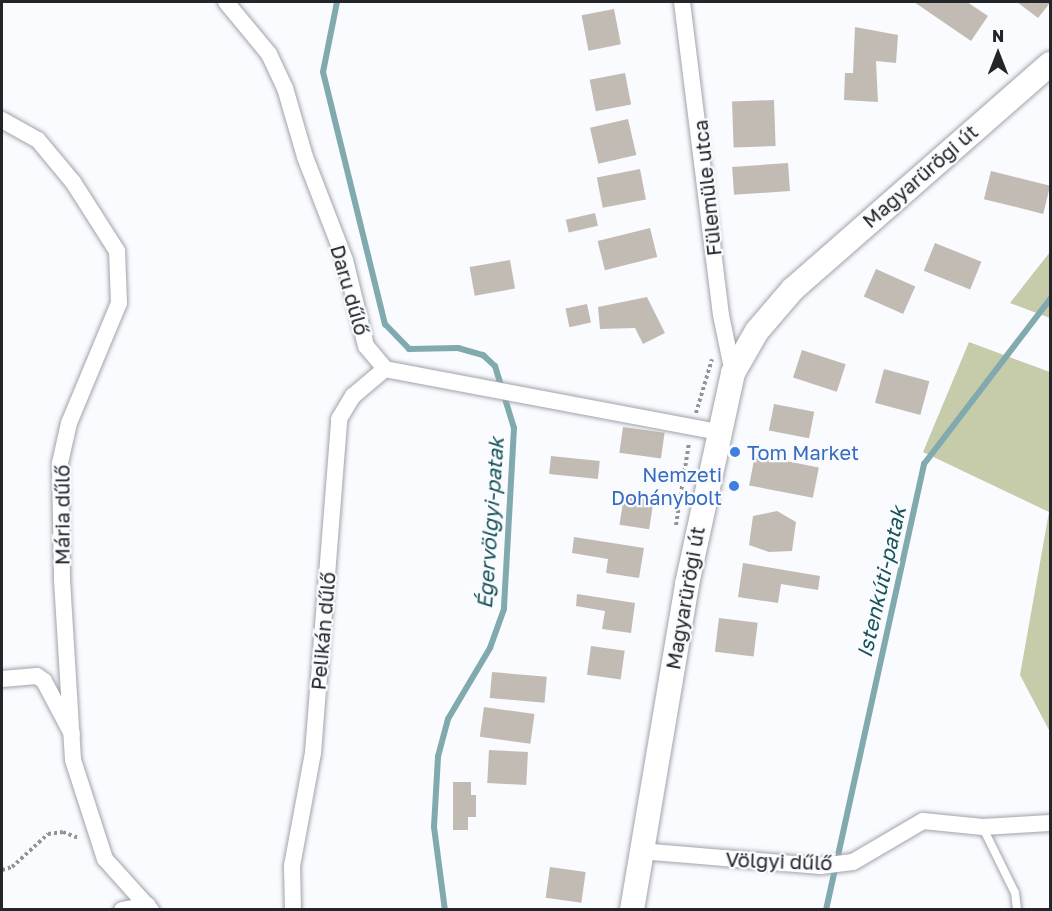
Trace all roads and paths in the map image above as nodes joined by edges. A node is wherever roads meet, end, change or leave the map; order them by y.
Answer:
1 (226, 2) edge
2 (682, 2) edge
3 (1050, 63) edge
4 (2, 120) edge
5 (385, 369) junction
6 (733, 373) junction
7 (717, 432) junction
8 (2, 679) edge
9 (74, 737) junction
10 (1050, 823) edge
11 (983, 827) junction
12 (83, 846) dead end
13 (640, 851) junction
14 (2, 870) edge
15 (150, 907) edge
16 (122, 909) edge
17 (293, 909) edge
18 (632, 909) edge
19 (1017, 909) edge

1 - 5 street, Daru dűlő
2 - 6 street, Fülemüle utca
3 - 6 main road, Magyarürögi út
4 - 9 street, Mária dűlő
5 - 7 street
5 - 17 street, Pelikán dűlő
6 - 7 main road, Magyarürögi út
7 - 13 main road, Magyarürögi út
8 - 9 street
9 - 15 street, Mária dűlő
10 - 11 street, Völgyi dűlő
11 - 13 street, Völgyi dűlő
11 - 19 lane
12 - 14 path
13 - 18 main road, Magyarürögi út
15 - 16 street

